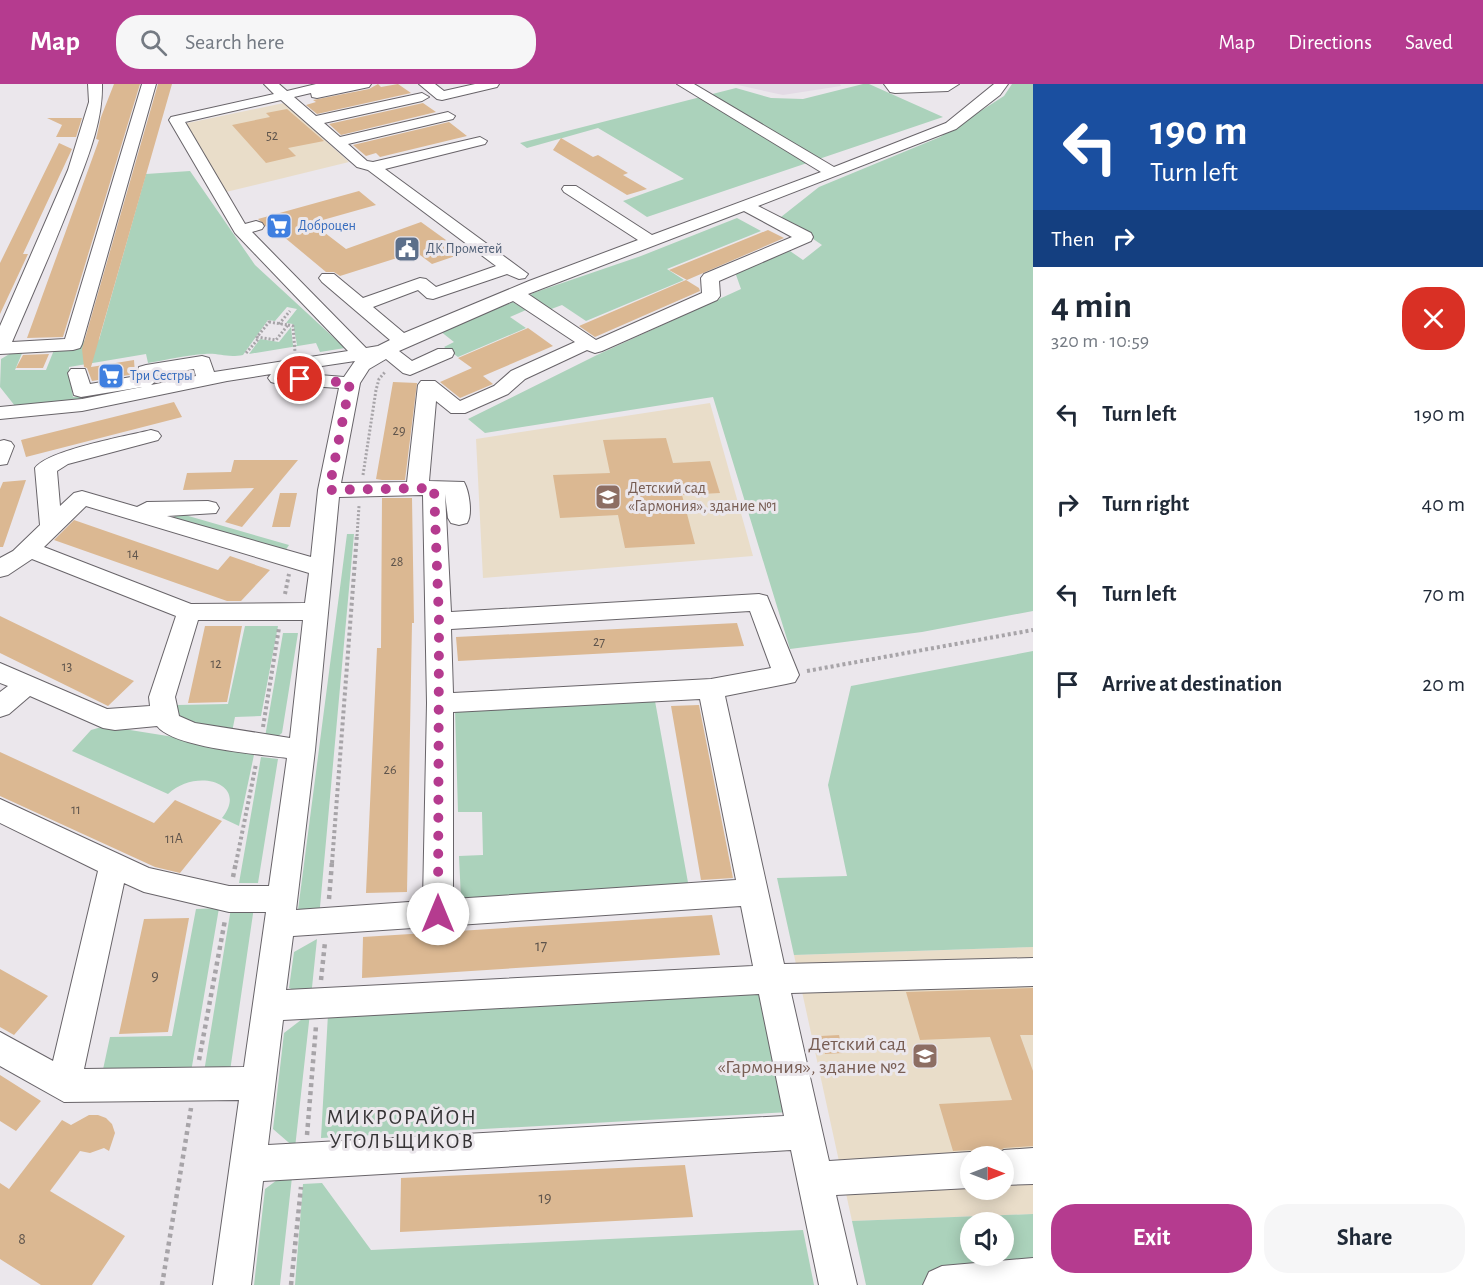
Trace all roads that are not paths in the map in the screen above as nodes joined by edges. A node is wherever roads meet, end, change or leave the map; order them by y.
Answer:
1 (95, 84) edge
2 (149, 84) edge
3 (271, 84) edge
4 (334, 84) edge
5 (364, 84) edge
6 (450, 84) edge
7 (492, 84) edge
8 (684, 84) edge
9 (891, 84) edge
10 (1000, 84) edge
11 (948, 85) edge
12 (427, 90) edge
13 (287, 98) junction
14 (448, 116) dead end
15 (314, 121) junction
16 (480, 141) dead end
17 (338, 142) junction
18 (373, 167) junction
19 (834, 173) junction
20 (570, 189) dead end
21 (746, 206) junction
22 (652, 242) junction
23 (509, 267) junction
24 (328, 278) dead end
25 (525, 289) junction
26 (433, 294) junction
27 (361, 305) junction
28 (462, 316) junction
29 (588, 343) junction
30 (0, 347) edge
31 (386, 352) junction
32 (445, 353) dead end
33 (78, 373) dead end
34 (228, 375) junction
35 (206, 379) junction
36 (350, 383) junction
37 (0, 413) edge
38 (151, 436) dead end
39 (426, 489) junction
40 (329, 490) junction
41 (208, 508) dead end
42 (120, 509) junction
43 (459, 519) dead end
44 (51, 527) junction
45 (16, 555) edge
46 (320, 568) junction
47 (0, 569) edge
48 (315, 611) junction
49 (189, 612) junction
50 (439, 621) junction
51 (0, 672) edge
52 (27, 684) junction
53 (711, 689) junction
54 (440, 703) junction
55 (0, 707) edge
56 (164, 715) junction
57 (302, 750) junction
58 (0, 810) edge
59 (114, 864) junction
60 (753, 892) junction
61 (282, 911) junction
62 (438, 914) junction
63 (1033, 972) edge
64 (771, 979) junction
65 (268, 1006) junction
66 (0, 1048) edge
67 (257, 1083) junction
68 (64, 1086) junction
69 (804, 1132) junction
70 (247, 1164) junction
71 (1033, 1166) edge
72 (1014, 1167) edge
73 (960, 1171) edge
74 (815, 1179) junction
75 (1033, 1277) edge
76 (232, 1285) edge
77 (838, 1285) edge
78 (942, 1285) edge

1 - 30 street
2 - 30 street
3 - 13 street
4 - 13 street
5 - 13 street
6 - 12 street
7 - 12 street
8 - 19 street
9 - 11 street
10 - 19 street
12 - 15 street
13 - 15 street
13 - 31 street
14 - 17 street
15 - 17 street
16 - 18 street
17 - 18 street
18 - 23 street
19 - 21 street
20 - 22 street
21 - 22 street
21 - 29 street
22 - 25 street
23 - 25 street
23 - 26 street
24 - 27 street
25 - 28 street
25 - 29 street
26 - 27 street
26 - 28 street
27 - 31 street
28 - 31 street
29 - 39 street
31 - 32 street
31 - 34 street
31 - 36 street
33 - 35 street
34 - 35 street
34 - 36 street
35 - 37 street
36 - 40 street
38 - 44 street
39 - 40 street
39 - 43 street
39 - 50 street
40 - 46 street
41 - 42 street
42 - 44 street
42 - 46 street
44 - 45 street
45 - 47 street
45 - 49 street
46 - 48 street
48 - 49 street
48 - 57 street
49 - 56 street
50 - 53 street
50 - 54 street
51 - 52 street
52 - 55 street
52 - 56 street
53 - 54 street
53 - 60 street
54 - 62 street
56 - 57 street
57 - 61 street
58 - 59 street
59 - 61 street
59 - 68 street
60 - 62 street
60 - 64 street
61 - 62 street
61 - 65 street
63 - 64 street
64 - 65 street
64 - 69 street
65 - 67 street
66 - 68 street
67 - 68 street
67 - 70 street
69 - 70 street
69 - 74 street
70 - 76 street
71 - 72 street
73 - 74 street
74 - 77 street
75 - 78 street

